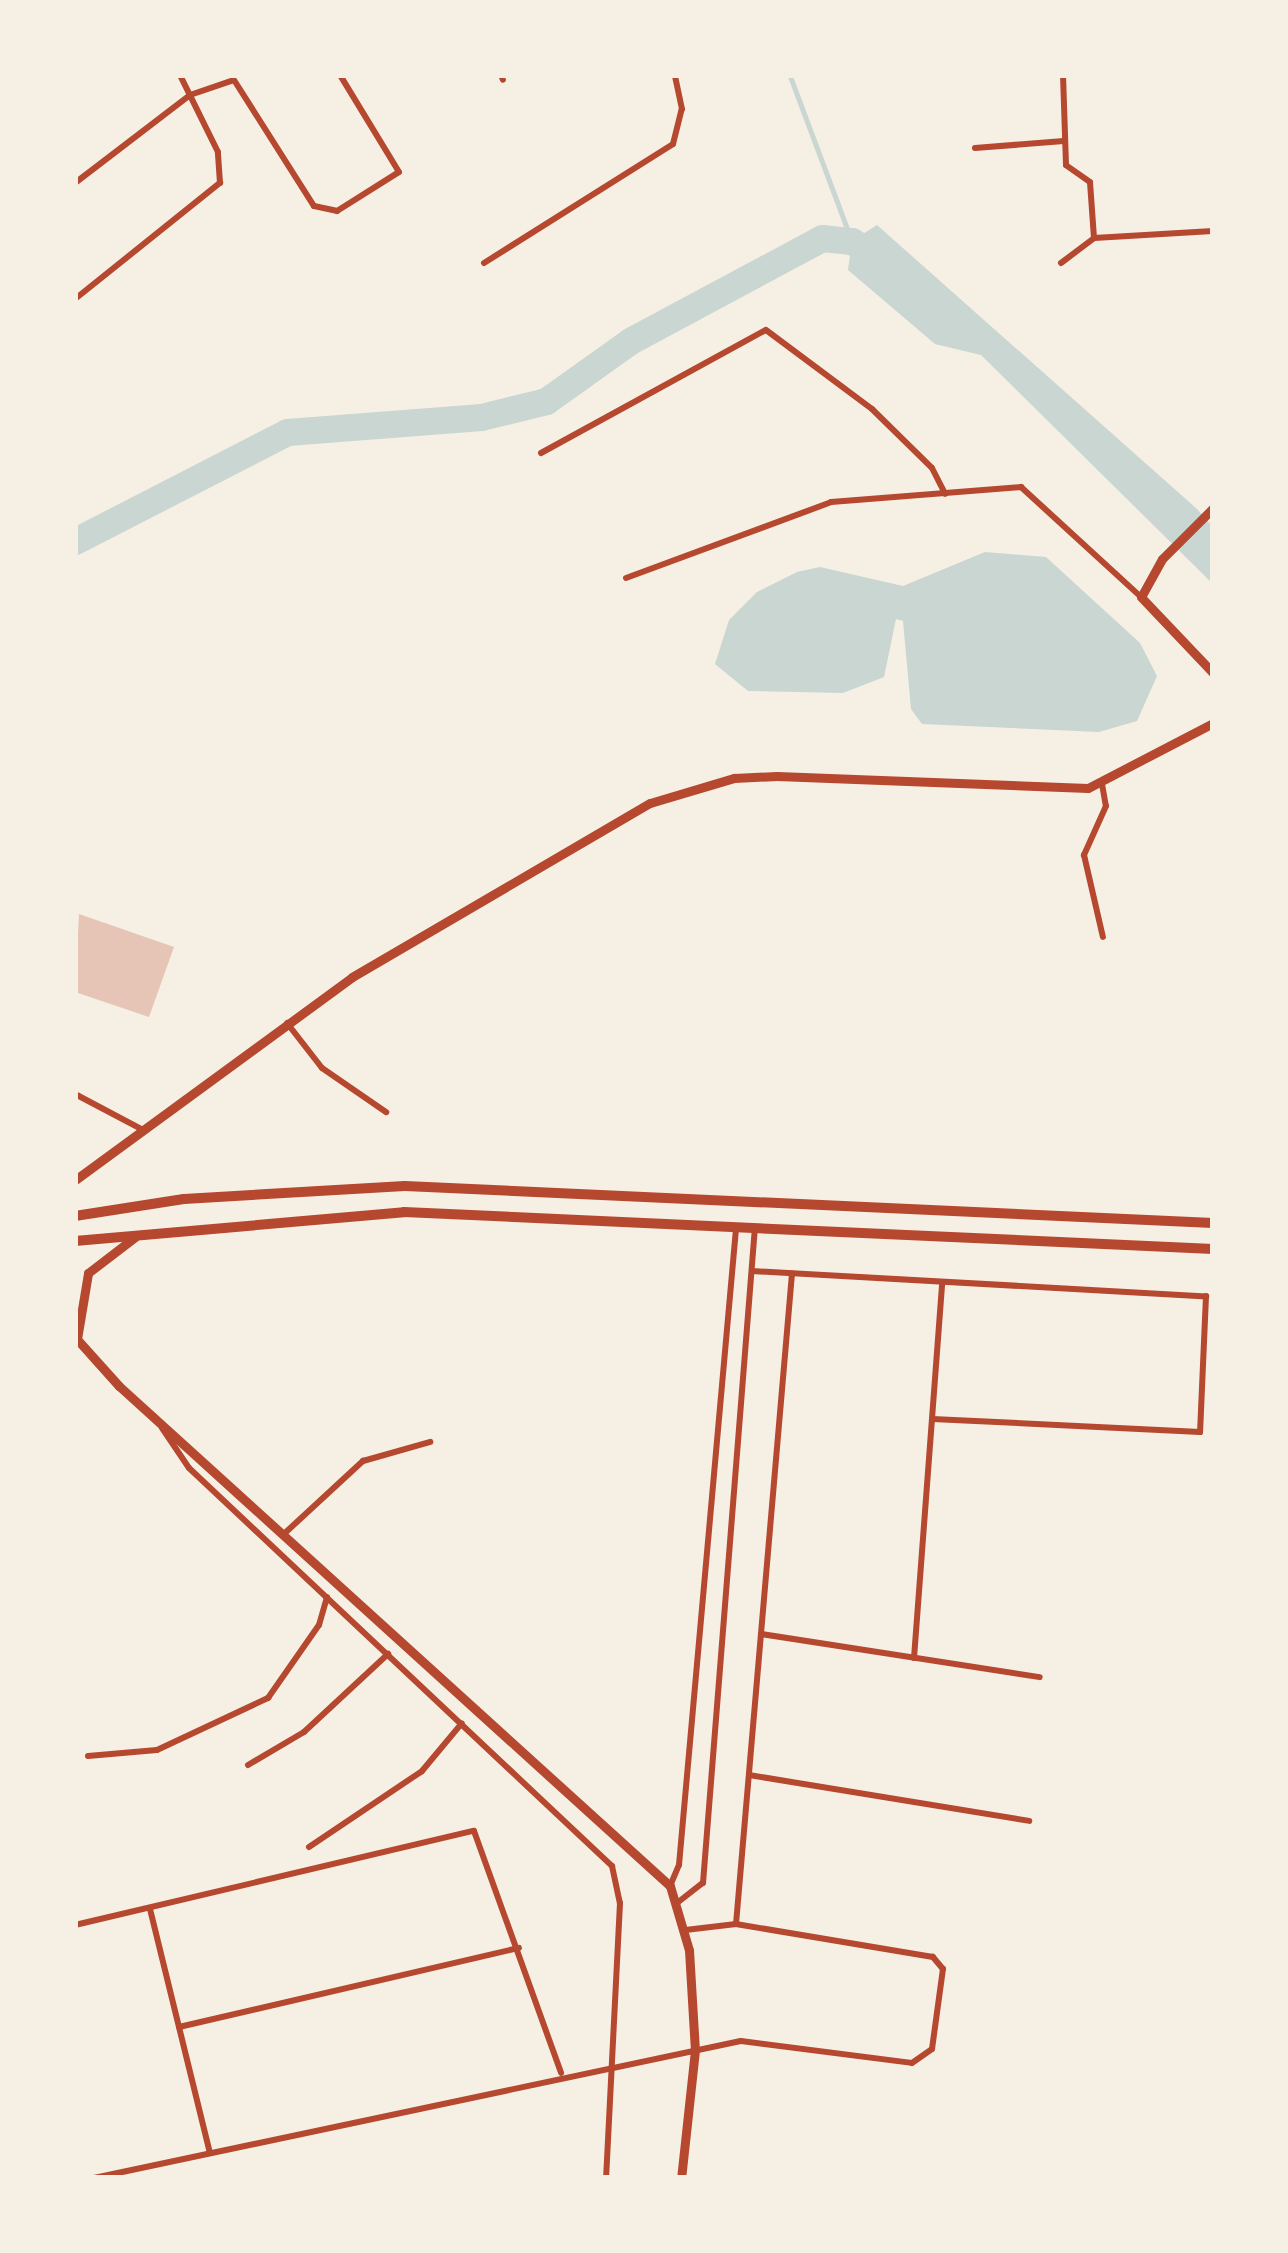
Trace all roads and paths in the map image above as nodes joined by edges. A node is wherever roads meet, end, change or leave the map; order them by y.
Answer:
1 (180, 75) edge
2 (340, 75) edge
3 (675, 75) edge
4 (1064, 75) edge
5 (232, 77) edge
6 (190, 95) junction
7 (1064, 141) junction
8 (975, 148) dead end
9 (75, 183) edge
10 (1213, 231) edge
11 (1094, 238) junction
12 (484, 263) dead end
13 (1060, 263) dead end
14 (75, 299) edge
15 (542, 454) dead end
16 (945, 494) junction
17 (1213, 508) edge
18 (626, 578) dead end
19 (1141, 597) junction
20 (1213, 673) edge
21 (1213, 723) edge
22 (1102, 784) junction
23 (1103, 937) dead end
24 (286, 1022) junction
25 (75, 1094) edge
26 (386, 1112) dead end
27 (145, 1131) junction
28 (75, 1180) edge
29 (75, 1216) edge
30 (1213, 1223) edge
31 (736, 1226) junction
32 (755, 1228) junction
33 (144, 1231) junction
34 (75, 1241) edge
35 (1213, 1250) edge
36 (752, 1271) junction
37 (791, 1273) junction
38 (942, 1282) junction
39 (76, 1339) edge
40 (932, 1419) junction
41 (158, 1420) junction
42 (430, 1442) dead end
43 (286, 1532) junction
44 (327, 1597) junction
45 (761, 1634) junction
46 (388, 1654) junction
47 (914, 1658) junction
48 (1040, 1677) dead end
49 (462, 1723) junction
50 (88, 1756) dead end
51 (248, 1765) dead end
52 (749, 1775) junction
53 (1029, 1822) dead end
54 (309, 1847) dead end
55 (670, 1886) junction
56 (677, 1903) junction
57 (150, 1909) junction
58 (736, 1924) junction
59 (75, 1925) edge
60 (685, 1930) junction
61 (519, 1948) junction
62 (179, 2027) junction
63 (695, 2050) junction
64 (612, 2066) junction
65 (561, 2074) junction
66 (210, 2152) junction
67 (94, 2178) edge
68 (606, 2178) edge
69 (681, 2178) edge

1 - 6 street
2 - 5 street
3 - 12 street
4 - 7 street
5 - 6 street
6 - 9 street
6 - 14 street
7 - 8 street
7 - 11 street
10 - 11 street
11 - 13 street
15 - 16 street
16 - 18 street
16 - 19 street
17 - 19 street
19 - 20 street
21 - 22 street
22 - 23 street
22 - 24 street
24 - 26 street
24 - 27 street
25 - 27 street
27 - 28 street
29 - 30 highway
31 - 32 highway
31 - 33 highway
31 - 55 street
32 - 35 highway
32 - 36 street
33 - 34 highway
33 - 39 street
36 - 37 street
36 - 56 street
37 - 38 street
37 - 45 street
38 - 40 street
38 - 40 street
39 - 41 street
40 - 47 street
41 - 43 street
41 - 44 street
42 - 43 street
43 - 55 street
44 - 46 street
44 - 50 street
45 - 47 street
45 - 52 street
46 - 49 street
46 - 51 street
47 - 48 street
49 - 54 street
49 - 64 street
52 - 53 street
52 - 58 street
55 - 56 street
56 - 60 street
57 - 59 street
57 - 61 street
57 - 62 street
58 - 60 street
58 - 63 street
60 - 63 street
61 - 62 street
61 - 65 street
62 - 66 street
63 - 64 street
63 - 69 street
64 - 65 street
64 - 68 street
65 - 66 street
66 - 67 street

